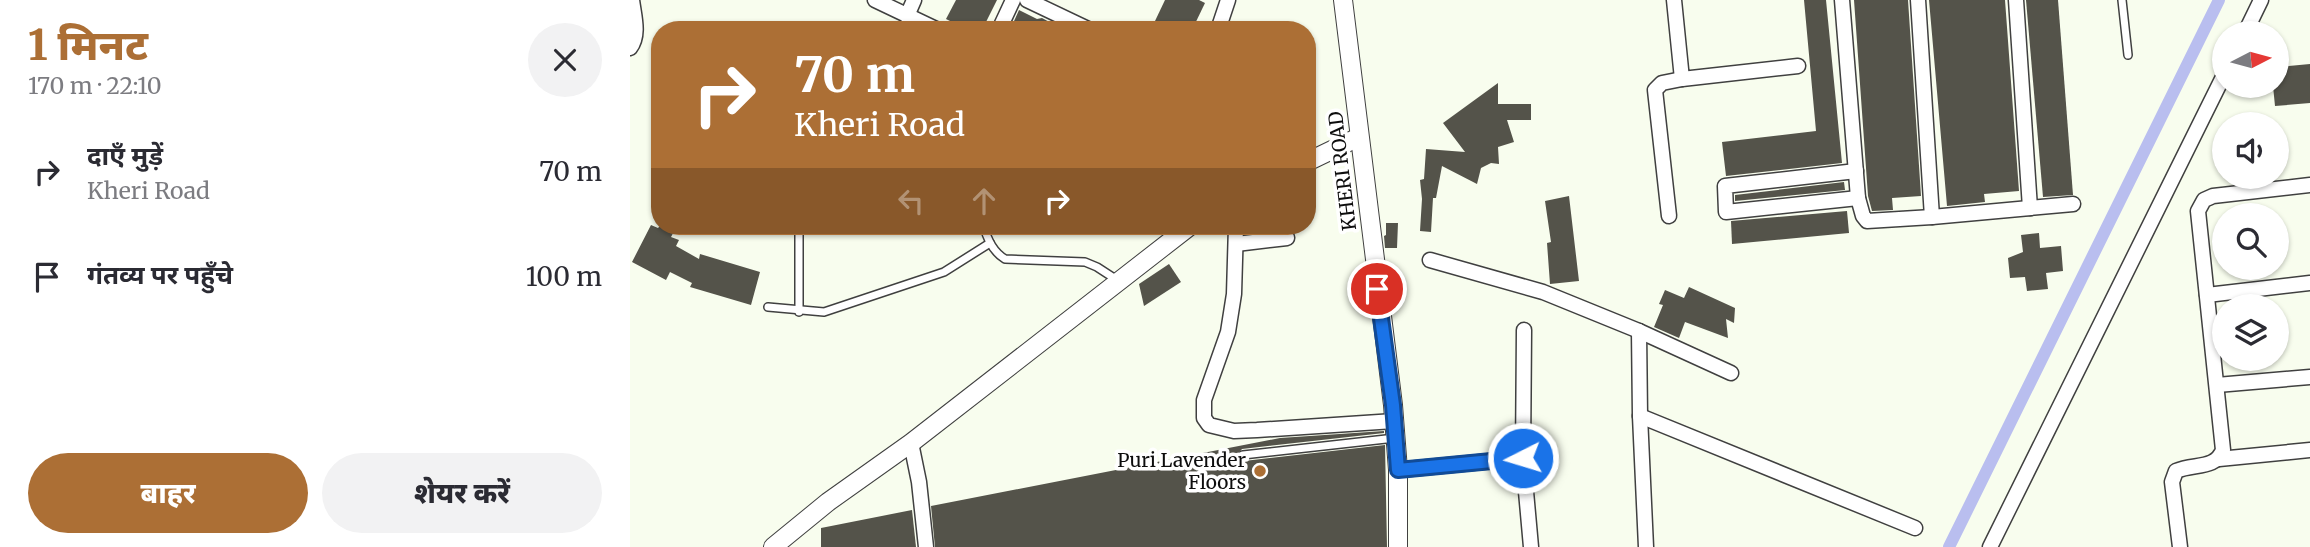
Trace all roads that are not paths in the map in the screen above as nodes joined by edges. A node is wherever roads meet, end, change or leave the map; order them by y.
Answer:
1 (632, 0) edge
2 (876, 0) edge
3 (914, 0) edge
4 (1013, 0) edge
5 (1027, 0) edge
6 (1228, 0) edge
7 (1343, 0) edge
8 (1674, 0) edge
9 (1842, 0) edge
10 (1919, 0) edge
11 (2015, 0) edge
12 (2122, 0) edge
13 (2261, 0) edge
14 (907, 16) junction
15 (918, 21) edge
16 (1003, 21) edge
17 (1071, 21) edge
18 (1221, 21) edge
19 (2251, 21) edge
20 (630, 48) edge
21 (2127, 55) dead end
22 (1798, 66) dead end
23 (1682, 79) junction
24 (2213, 98) edge
25 (1359, 137) junction
26 (1316, 158) edge
27 (1856, 171) junction
28 (2310, 185) edge
29 (1858, 198) junction
30 (2073, 204) dead end
31 (2030, 208) junction
32 (1669, 216) dead end
33 (1932, 218) junction
34 (799, 235) edge
35 (988, 235) edge
36 (1178, 235) edge
37 (1236, 235) edge
38 (1287, 239) dead end
39 (990, 243) junction
40 (1236, 244) junction
41 (1430, 260) dead end
42 (1118, 281) junction
43 (2310, 283) edge
44 (2207, 295) junction
45 (768, 307) dead end
46 (799, 312) junction
47 (1524, 330) dead end
48 (1639, 331) junction
49 (1731, 373) dead end
50 (2310, 377) edge
51 (2217, 385) junction
52 (1640, 416) junction
53 (1395, 430) junction
54 (911, 443) junction
55 (2310, 450) edge
56 (1243, 455) dead end
57 (1523, 458) junction
58 (2219, 459) junction
59 (1398, 470) junction
60 (1915, 528) dead end
61 (790, 541) edge
62 (773, 547) edge
63 (926, 547) edge
64 (1398, 547) edge
65 (1531, 547) edge
66 (1646, 547) edge
67 (1990, 547) edge
68 (2180, 547) edge

1 - 20 street
2 - 14 street
3 - 14 street
4 - 16 street
5 - 17 street
6 - 18 street
7 - 25 street, KHERI ROAD
8 - 23 street
9 - 27 street
10 - 33 street
11 - 31 street
12 - 21 lane
13 - 19 street
14 - 15 street
22 - 23 street
23 - 32 street
24 - 67 street
25 - 26 street
25 - 53 street, KHERI ROAD
27 - 29 street
27 - 29 street
28 - 44 street
29 - 33 street
30 - 31 street
31 - 33 street
34 - 46 lane
35 - 39 lane
36 - 42 street
37 - 40 street
38 - 40 street
39 - 42 lane
39 - 46 lane
40 - 53 street
41 - 48 street
42 - 54 street
43 - 44 street
44 - 51 street
45 - 46 lane
47 - 57 street
48 - 49 street
48 - 52 street
50 - 51 street
51 - 58 street
52 - 60 street
52 - 66 street
53 - 56 lane
53 - 59 street, KHERI ROAD
54 - 61 street
54 - 63 street
55 - 58 street
57 - 59 street
57 - 65 street
58 - 68 street
59 - 64 street, KHERI ROAD
61 - 62 street

